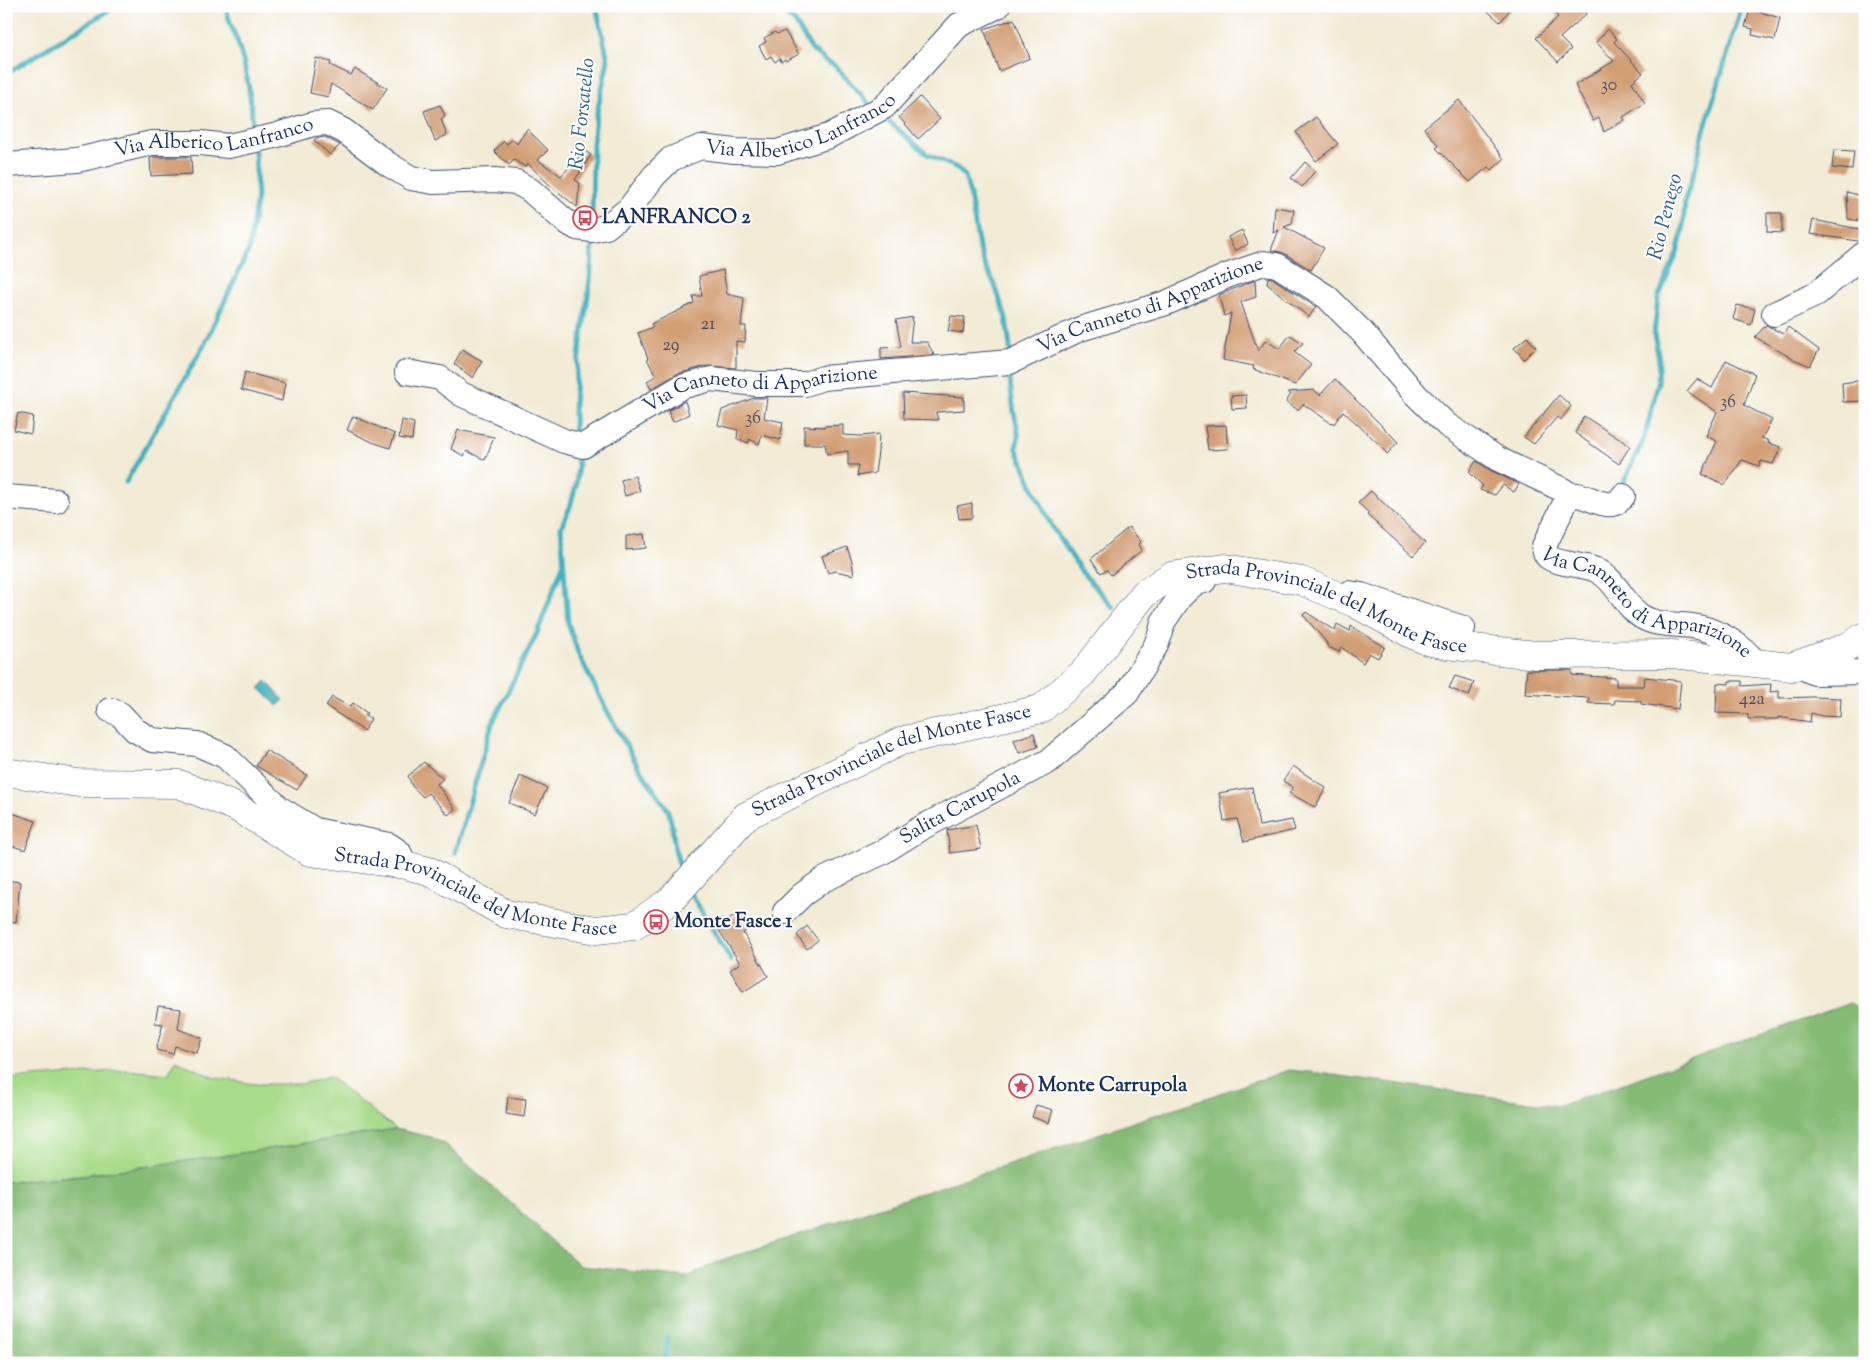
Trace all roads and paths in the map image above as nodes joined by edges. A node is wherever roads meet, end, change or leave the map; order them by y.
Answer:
1 (998, 6) edge
2 (6, 165) edge
3 (1865, 253) edge
4 (1774, 314) dead end
5 (407, 372) dead end
6 (1569, 495) junction
7 (1623, 496) dead end
8 (6, 497) edge
9 (56, 501) dead end
10 (1209, 570) junction
11 (1325, 590) junction
12 (1463, 628) dead end
13 (1865, 636) edge
14 (1756, 663) junction
15 (1796, 665) junction
16 (1865, 672) edge
17 (110, 710) dead end
18 (7, 771) edge
19 (405, 865) junction
20 (785, 912) dead end

1 - 2 street, Via Alberico Lanfranco
3 - 4 street
5 - 6 street, Via Canneto di Apparizione
6 - 7 street
6 - 14 street, Via Canneto di Apparizione
8 - 9 street
10 - 11 main road, Strada Provinciale del Monte Fasce
10 - 19 main road, Strada Provinciale del Monte Fasce
10 - 20 street, Salita Carupola
11 - 12 street
11 - 14 main road, Strada Provinciale del Monte Fasce
13 - 15 main road, Strada Provinciale del Monte Fasce
14 - 15 main road, Strada Provinciale del Monte Fasce
15 - 16 street
17 - 19 street
18 - 19 main road, Strada Provinciale del Monte Fasce

